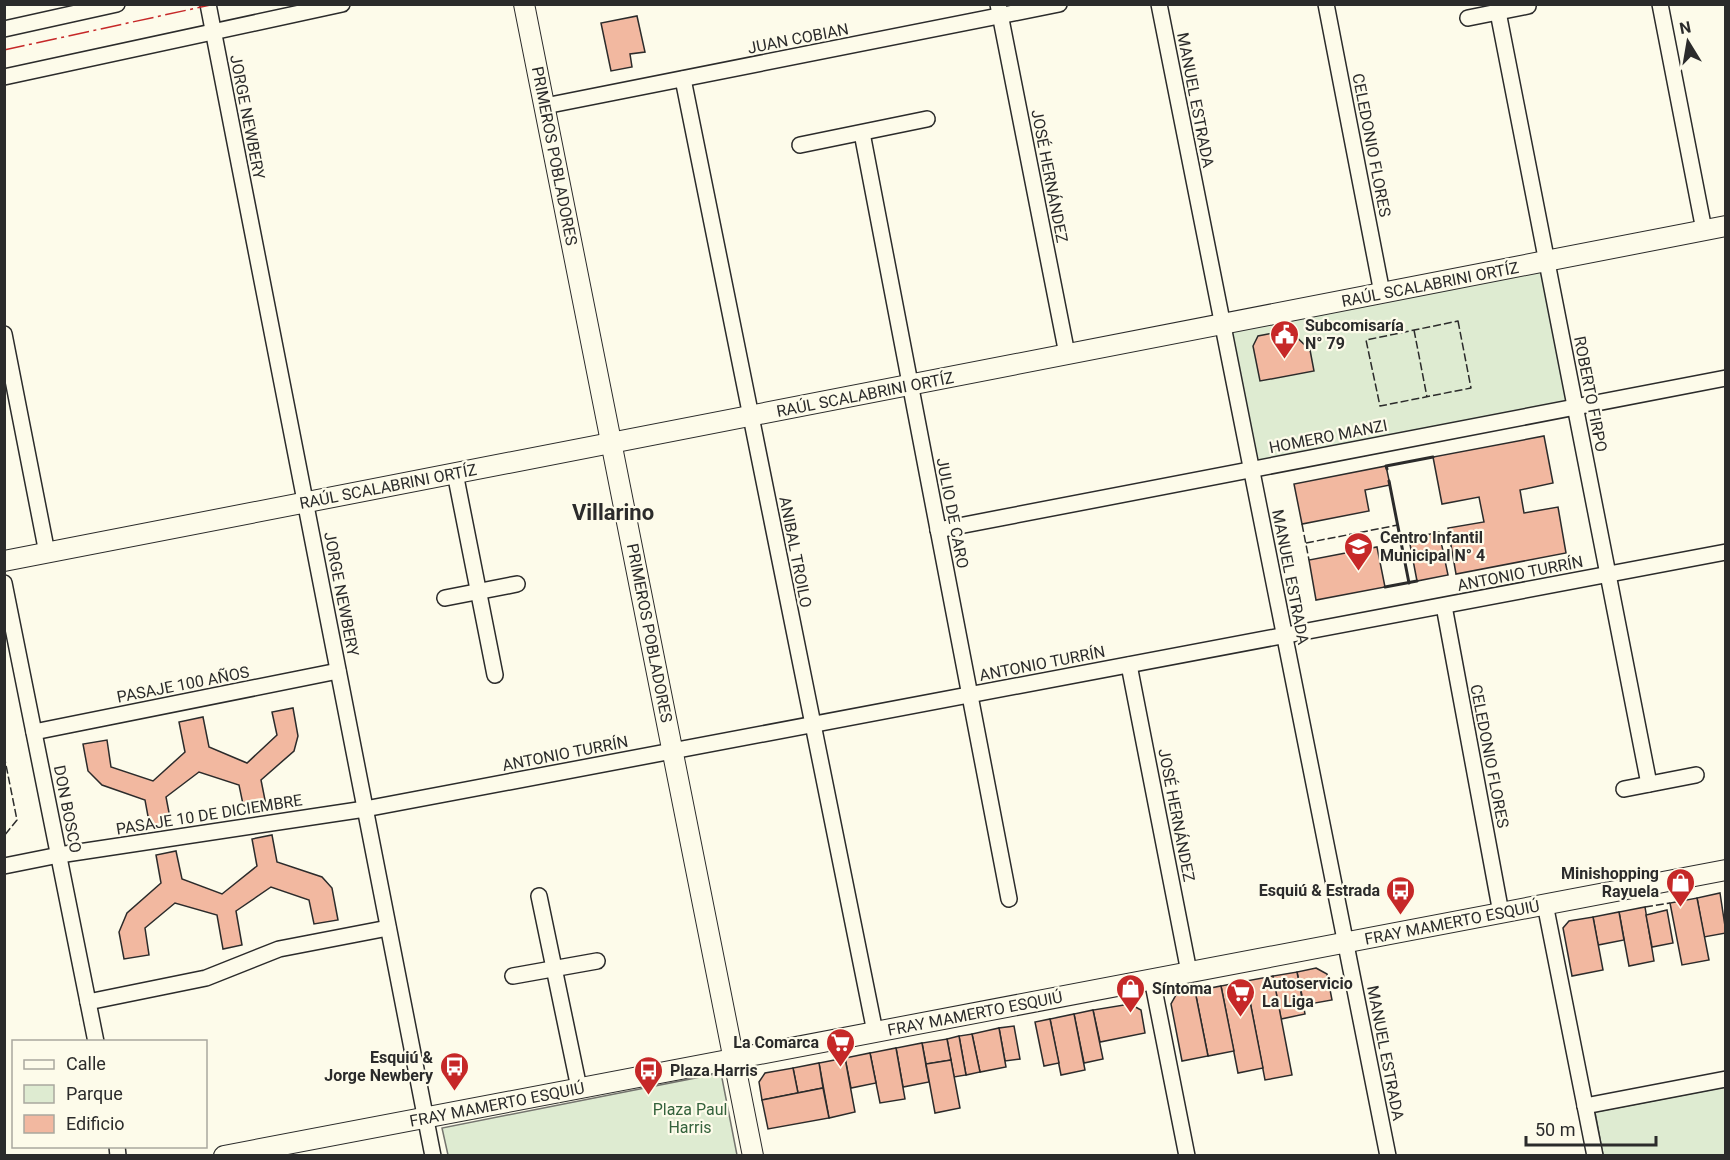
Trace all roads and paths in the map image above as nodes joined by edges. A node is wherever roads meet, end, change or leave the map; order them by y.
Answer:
1 (117, 4) edge
2 (208, 4) edge
3 (342, 4) edge
4 (524, 4) edge
5 (1059, 4) edge
6 (1159, 4) edge
7 (1326, 4) edge
8 (1660, 4) edge
9 (1528, 6) dead end
10 (999, 10) edge
11 (1498, 12) junction
12 (1468, 18) dead end
13 (4, 29) edge
14 (213, 32) junction
15 (4, 77) edge
16 (683, 79) junction
17 (545, 106) junction
18 (927, 119) dead end
19 (862, 133) junction
20 (800, 145) dead end
21 (1725, 226) edge
22 (1704, 231) junction
23 (1546, 261) junction
24 (1382, 293) junction
25 (1222, 324) junction
26 (4, 334) edge
27 (1067, 354) junction
28 (1725, 378) edge
29 (910, 385) junction
30 (1575, 407) junction
31 (750, 416) junction
32 (612, 443) junction
33 (1251, 470) junction
34 (455, 473) junction
35 (305, 502) junction
36 (938, 530) junction
37 (1725, 552) edge
38 (47, 553) junction
39 (4, 561) edge
40 (1608, 575) junction
41 (4, 583) edge
42 (517, 584) dead end
43 (479, 591) junction
44 (445, 598) dead end
45 (1444, 606) junction
46 (1284, 636) junction
47 (1129, 665) junction
48 (338, 671) junction
49 (495, 675) dead end
50 (969, 695) junction
51 (813, 724) junction
52 (34, 732) junction
53 (673, 751) junction
54 (1696, 775) dead end
55 (1649, 784) junction
56 (1624, 789) dead end
57 (365, 809) junction
58 (59, 855) junction
59 (4, 866) edge
60 (1725, 870) edge
61 (538, 896) dead end
62 (1009, 899) dead end
63 (1545, 904) junction
64 (1501, 913) junction
65 (388, 928) junction
66 (1346, 942) junction
67 (597, 961) dead end
68 (554, 968) junction
69 (1189, 972) junction
70 (513, 976) dead end
71 (1152, 979) junction
72 (88, 1002) junction
73 (875, 1032) junction
74 (96, 1040) edge
75 (734, 1059) junction
76 (1725, 1079) edge
77 (579, 1088) junction
78 (1585, 1106) junction
79 (426, 1117) junction
80 (224, 1155) edge
81 (434, 1155) edge
82 (753, 1155) edge
83 (1187, 1155) edge
84 (1388, 1155) edge
85 (1595, 1155) edge

1 - 13 street
2 - 14 street, JORGE NEWBERY
3 - 14 street
4 - 17 street, PRIMEROS POBLADORES
5 - 10 street, JUAN COBIAN
6 - 25 street, MANUEL ESTRADA
7 - 24 street, CELEDONIO FLORES
8 - 22 street
9 - 11 street
10 - 16 street, JUAN COBIAN
10 - 27 street, JOSÉ HERNÁNDEZ
11 - 12 street
11 - 23 street, ROBERTO FIRPO
14 - 15 street
14 - 35 street, JORGE NEWBERY
16 - 17 street, JUAN COBIAN
16 - 31 street, ANIBAL TROILO
17 - 32 street, PRIMEROS POBLADORES
18 - 19 street
19 - 20 street
19 - 29 street, JULIO DE CARO
21 - 22 street, RAÚL SCALABRINI ORTÍZ
22 - 23 street, RAÚL SCALABRINI ORTÍZ
23 - 24 street, RAÚL SCALABRINI ORTÍZ
23 - 30 street, ROBERTO FIRPO
24 - 25 street, RAÚL SCALABRINI ORTÍZ
25 - 27 street, RAÚL SCALABRINI ORTÍZ
25 - 33 street, MANUEL ESTRADA
26 - 38 street
27 - 29 street, RAÚL SCALABRINI ORTÍZ
28 - 30 street, HOMERO MANZI
29 - 31 street, RAÚL SCALABRINI ORTÍZ
29 - 36 street, JULIO DE CARO
30 - 33 street, HOMERO MANZI
30 - 40 street, ROBERTO FIRPO
31 - 32 street, RAÚL SCALABRINI ORTÍZ
31 - 51 street, ANIBAL TROILO
32 - 34 street, RAÚL SCALABRINI ORTÍZ
32 - 53 street, PRIMEROS POBLADORES
33 - 36 street, HOMERO MANZI
33 - 46 street, MANUEL ESTRADA
34 - 35 street, RAÚL SCALABRINI ORTÍZ
34 - 43 street
35 - 38 street, RAÚL SCALABRINI ORTÍZ
35 - 48 street, JORGE NEWBERY
36 - 50 street, JULIO DE CARO
37 - 40 street, ANTONIO TURRÍN
38 - 39 street, RAÚL SCALABRINI ORTÍZ
40 - 45 street, ANTONIO TURRÍN
40 - 55 street, ROBERTO FIRPO
41 - 52 street, DON BOSCO
42 - 43 street
43 - 44 street
43 - 49 street
45 - 46 street, ANTONIO TURRÍN
45 - 64 street, CELEDONIO FLORES
46 - 47 street, ANTONIO TURRÍN
46 - 66 street, MANUEL ESTRADA
47 - 50 street, ANTONIO TURRÍN
47 - 69 street, JOSÉ HERNÁNDEZ
48 - 52 street, PASAJE 100 AÑOS
48 - 57 street, JORGE NEWBERY
50 - 51 street, ANTONIO TURRÍN
50 - 62 street, JULIO DE CARO
51 - 53 street, ANTONIO TURRÍN
51 - 73 street, ANIBAL TROILO
52 - 58 street, DON BOSCO
53 - 57 street, ANTONIO TURRÍN
53 - 75 street, PRIMEROS POBLADORES
54 - 55 street
55 - 56 street
57 - 58 street, PASAJE 10 DE DICIEMBRE
57 - 65 street, JORGE NEWBERY
58 - 59 street
58 - 72 street, DON BOSCO
60 - 63 street, FRAY MAMERTO ESQUIÚ
61 - 68 street
63 - 64 street, FRAY MAMERTO ESQUIÚ
63 - 78 street
64 - 66 street, FRAY MAMERTO ESQUIÚ
65 - 72 street
65 - 79 street, JORGE NEWBERY
66 - 69 street, FRAY MAMERTO ESQUIÚ
66 - 84 street, MANUEL ESTRADA
67 - 68 street
68 - 70 street
68 - 77 street
69 - 71 street, FRAY MAMERTO ESQUIÚ
71 - 73 street, FRAY MAMERTO ESQUIÚ
71 - 83 street
72 - 74 street, DON BOSCO
73 - 75 street, FRAY MAMERTO ESQUIÚ
75 - 77 street, FRAY MAMERTO ESQUIÚ
75 - 82 street, PRIMEROS POBLADORES
76 - 78 street
77 - 79 street, FRAY MAMERTO ESQUIÚ
78 - 85 street
79 - 80 street, FRAY MAMERTO ESQUIÚ
79 - 81 street, JORGE NEWBERY

